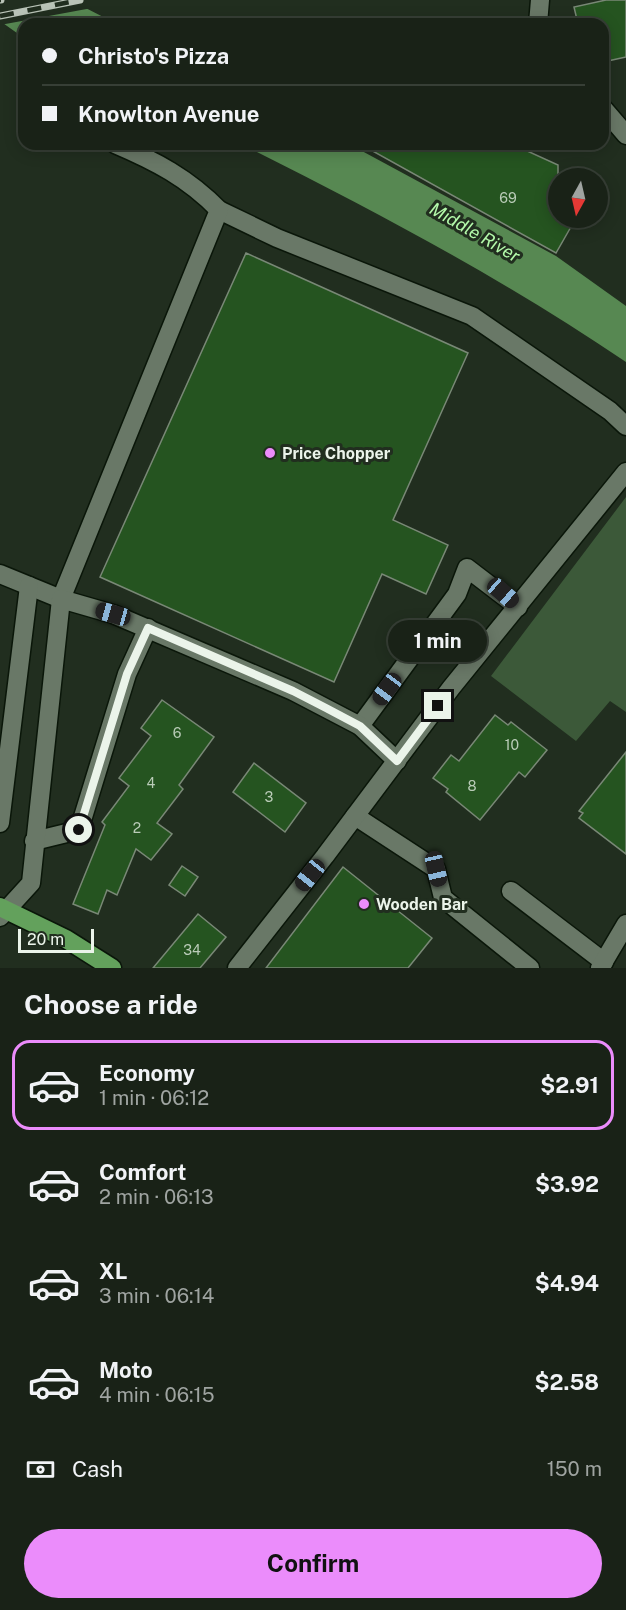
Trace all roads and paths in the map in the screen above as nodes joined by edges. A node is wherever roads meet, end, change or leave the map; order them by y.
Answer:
1 (540, 0) edge
2 (538, 18) edge
3 (609, 115) edge
4 (626, 135) edge
5 (129, 150) edge
6 (219, 210) junction
7 (626, 426) edge
8 (626, 471) edge
9 (0, 574) edge
10 (29, 586) junction
11 (61, 599) junction
12 (518, 607) junction
13 (148, 628) junction
14 (360, 726) junction
15 (397, 761) junction
16 (355, 816) junction
17 (0, 823) edge
18 (34, 841) junction
19 (511, 891) dead end
20 (2, 907) edge
21 (626, 924) edge
22 (602, 965) edge
23 (112, 968) edge
24 (237, 968) edge
25 (530, 968) edge

1 - 2 street
3 - 4 street
5 - 6 street
6 - 7 street
6 - 11 street
8 - 12 street
9 - 10 street
10 - 11 street
10 - 17 street
11 - 13 street
11 - 18 street
12 - 14 street
12 - 15 street
13 - 14 street
13 - 18 street
14 - 15 street
15 - 16 street
16 - 24 street
16 - 25 street
18 - 20 street
19 - 22 street
20 - 23 main road
21 - 22 street

